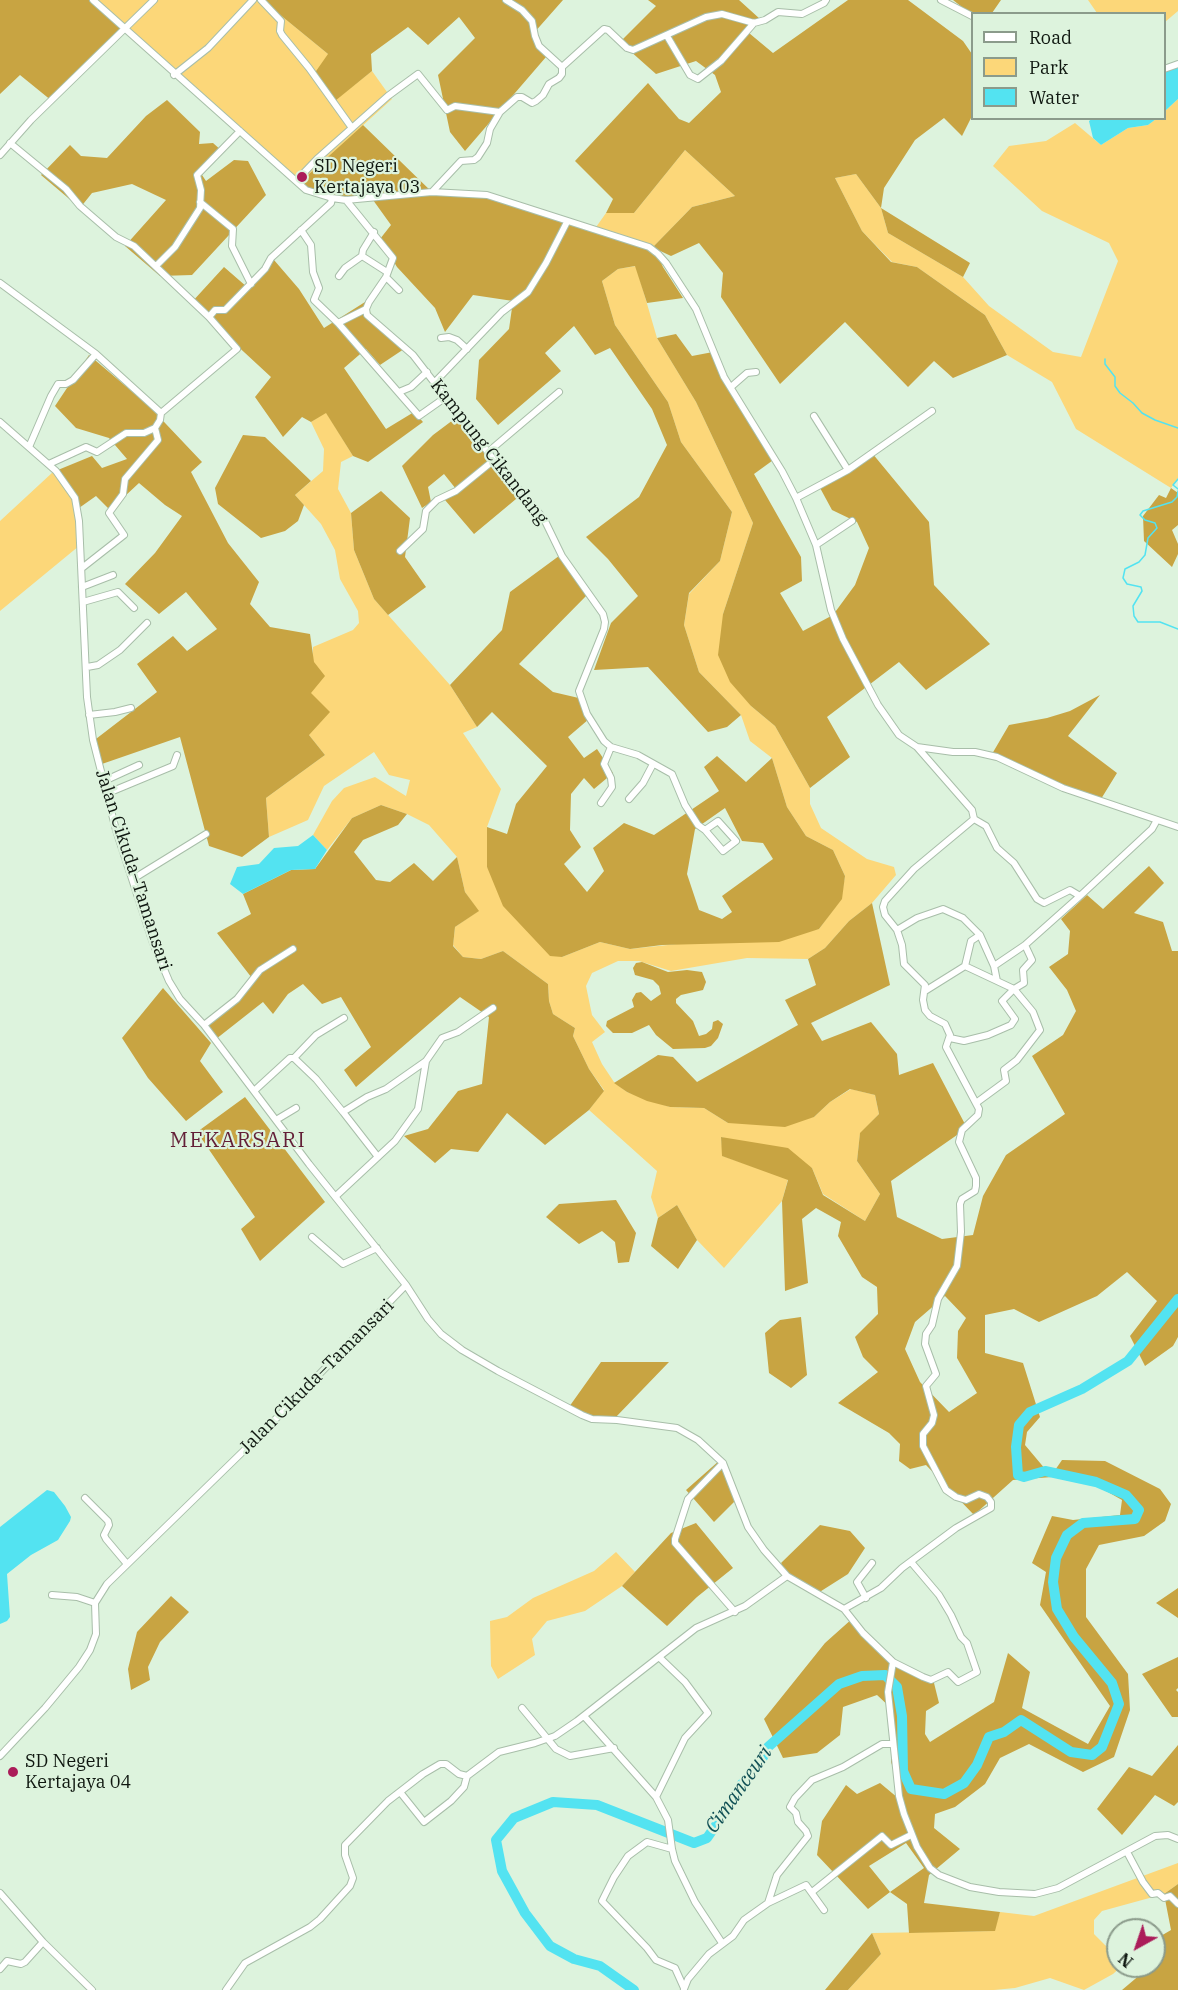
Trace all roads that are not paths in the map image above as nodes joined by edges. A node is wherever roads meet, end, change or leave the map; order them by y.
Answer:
1 (93, 0) edge
2 (154, 0) edge
3 (253, 0) edge
4 (261, 0) edge
5 (506, 0) edge
6 (826, 0) edge
7 (941, 0) edge
8 (971, 15) edge
9 (754, 23) junction
10 (124, 27) junction
11 (667, 36) junction
12 (562, 68) junction
13 (174, 75) junction
14 (500, 112) junction
15 (352, 128) junction
16 (240, 131) junction
17 (10, 143) junction
18 (0, 155) edge
19 (296, 182) junction
20 (432, 192) junction
21 (332, 198) junction
22 (346, 200) junction
23 (200, 202) junction
24 (567, 222) junction
25 (301, 230) junction
26 (374, 232) junction
27 (362, 256) junction
28 (156, 266) junction
29 (386, 275) junction
30 (339, 276) dead end
31 (0, 283) edge
32 (251, 284) junction
33 (399, 290) dead end
34 (366, 309) junction
35 (209, 317) junction
36 (338, 323) junction
37 (441, 338) dead end
38 (467, 349) junction
39 (96, 354) junction
40 (427, 372) junction
41 (756, 372) dead end
42 (435, 382) junction
43 (731, 387) junction
44 (399, 392) junction
45 (559, 392) dead end
46 (446, 397) junction
47 (932, 411) dead end
48 (161, 413) junction
49 (814, 416) dead end
50 (0, 422) edge
51 (155, 428) junction
52 (29, 447) junction
53 (488, 452) junction
54 (494, 459) junction
55 (49, 464) junction
56 (848, 470) junction
57 (796, 498) junction
58 (852, 521) dead end
59 (816, 545) junction
60 (400, 551) dead end
61 (82, 568) junction
62 (113, 575) dead end
63 (82, 587) junction
64 (83, 602) junction
65 (134, 608) dead end
66 (147, 623) dead end
67 (87, 667) junction
68 (130, 708) dead end
69 (89, 715) junction
70 (611, 747) junction
71 (917, 747) junction
72 (177, 755) dead end
73 (653, 764) junction
74 (139, 765) dead end
75 (104, 781) junction
76 (108, 793) junction
77 (629, 799) dead end
78 (601, 802) dead end
79 (974, 819) junction
80 (1157, 820) junction
81 (1178, 827) edge
82 (705, 830) junction
83 (206, 834) dead end
84 (133, 879) junction
85 (1080, 896) junction
86 (897, 930) junction
87 (980, 935) junction
88 (1025, 945) junction
89 (292, 949) dead end
90 (965, 966) junction
91 (994, 966) junction
92 (997, 981) junction
93 (1014, 989) junction
94 (925, 991) junction
95 (493, 1008) dead end
96 (344, 1018) dead end
97 (204, 1024) junction
98 (950, 1038) junction
99 (294, 1058) junction
100 (426, 1061) junction
101 (254, 1091) junction
102 (976, 1103) junction
103 (296, 1108) dead end
104 (344, 1112) junction
105 (276, 1120) junction
106 (378, 1157) junction
107 (336, 1196) junction
108 (312, 1237) dead end
109 (377, 1248) junction
110 (406, 1286) junction
111 (723, 1463) junction
112 (85, 1498) dead end
113 (911, 1562) junction
114 (872, 1563) dead end
115 (127, 1564) junction
116 (787, 1576) junction
117 (52, 1595) dead end
118 (866, 1598) junction
119 (95, 1603) junction
120 (844, 1609) junction
121 (735, 1612) junction
122 (660, 1658) junction
123 (893, 1662) junction
124 (522, 1708) dead end
125 (584, 1716) junction
126 (548, 1739) junction
127 (893, 1744) junction
128 (614, 1748) junction
129 (0, 1756) edge
130 (467, 1776) junction
131 (400, 1792) junction
132 (656, 1797) junction
133 (911, 1835) junction
134 (1178, 1839) edge
135 (672, 1849) dead end
136 (1127, 1852) junction
137 (812, 1892) junction
138 (0, 1893) edge
139 (768, 1903) junction
140 (1178, 1904) edge
141 (824, 1910) dead end
142 (43, 1942) junction
143 (722, 1943) junction
144 (0, 1969) edge
145 (684, 1989) edge
146 (92, 1990) edge
147 (226, 1990) edge

1 - 10 street
2 - 10 street
3 - 13 street
4 - 15 street
5 - 12 street
6 - 9 street
7 - 8 street
9 - 11 street
9 - 11 street
10 - 13 street
10 - 17 street
11 - 12 street
12 - 14 street
13 - 16 street
14 - 15 street
14 - 20 street
15 - 19 street
16 - 19 street
16 - 23 street
17 - 18 street
17 - 28 street
19 - 21 street
20 - 22 street
20 - 24 street
21 - 22 street
21 - 25 street
22 - 26 street
23 - 28 street
23 - 32 street
24 - 38 street
24 - 43 street
25 - 32 street
25 - 36 street
26 - 27 street
26 - 29 street
27 - 29 street
27 - 30 street
28 - 35 street
29 - 33 street
29 - 34 street
31 - 39 street
32 - 35 street
34 - 36 street
34 - 40 street, Kampung Cikandang
35 - 48 street
36 - 44 street
37 - 38 street
38 - 42 street
39 - 48 street
39 - 52 street
40 - 42 street, Kampung Cikandang
40 - 44 street
41 - 43 street
42 - 46 street, Kampung Cikandang
43 - 57 street
44 - 46 street
45 - 53 street
46 - 53 street, Kampung Cikandang
47 - 56 street
48 - 51 street
49 - 56 street
50 - 52 street, Jalan Cikuda–Tamansari
51 - 55 street
51 - 61 street
52 - 55 street, Jalan Cikuda–Tamansari
53 - 54 street, Kampung Cikandang
54 - 60 street
54 - 70 street, Kampung Cikandang
55 - 61 street, Jalan Cikuda–Tamansari
56 - 57 street
57 - 59 street
58 - 59 street
59 - 71 street
61 - 63 street, Jalan Cikuda–Tamansari
62 - 63 street
63 - 64 street, Jalan Cikuda–Tamansari
64 - 65 street
64 - 67 street, Jalan Cikuda–Tamansari
66 - 67 street
67 - 69 street, Jalan Cikuda–Tamansari
68 - 69 street
69 - 75 street, Jalan Cikuda–Tamansari
70 - 73 street
70 - 78 street
71 - 79 street
71 - 80 street
72 - 76 street
73 - 77 street
73 - 82 street
74 - 75 street
75 - 76 street, Jalan Cikuda–Tamansari
76 - 84 street, Jalan Cikuda–Tamansari
79 - 85 street
79 - 86 street
80 - 81 street
80 - 85 street
82 - 82 street
83 - 84 street
84 - 97 street, Jalan Cikuda–Tamansari
85 - 88 street
86 - 87 street
86 - 94 street
87 - 90 street
87 - 91 street
88 - 91 street
88 - 93 street
89 - 97 street
90 - 92 street
90 - 94 street
91 - 92 street
92 - 93 street
93 - 98 street
93 - 102 street
94 - 98 street
95 - 100 street
96 - 99 street
97 - 101 street, Jalan Cikuda–Tamansari
98 - 102 street
99 - 101 street
99 - 104 street
100 - 104 street
100 - 106 street
101 - 105 street, Jalan Cikuda–Tamansari
102 - 113 street
103 - 105 street
104 - 106 street
105 - 107 street, Jalan Cikuda–Tamansari
106 - 107 street
107 - 109 street, Jalan Cikuda–Tamansari
108 - 109 street
109 - 110 street, Jalan Cikuda–Tamansari
110 - 111 street
110 - 115 street, Jalan Cikuda–Tamansari
111 - 116 street
111 - 121 street
112 - 115 street
113 - 118 street
113 - 123 street
114 - 118 street
115 - 119 street, Jalan Cikuda–Tamansari
116 - 120 street
116 - 121 street
117 - 119 street
118 - 120 street
119 - 129 street
120 - 123 street
121 - 122 street
122 - 125 street
122 - 132 street
123 - 127 street
124 - 126 street
125 - 126 street
125 - 128 street
126 - 128 street
126 - 130 street
127 - 133 street
127 - 139 street
128 - 132 street
130 - 131 street
130 - 131 street
131 - 147 street
132 - 135 street
133 - 136 street
133 - 137 street
134 - 136 street
136 - 140 street
137 - 139 street
137 - 141 street
138 - 142 street
139 - 143 street
142 - 144 street
142 - 146 street
143 - 145 street
143 - 145 street

